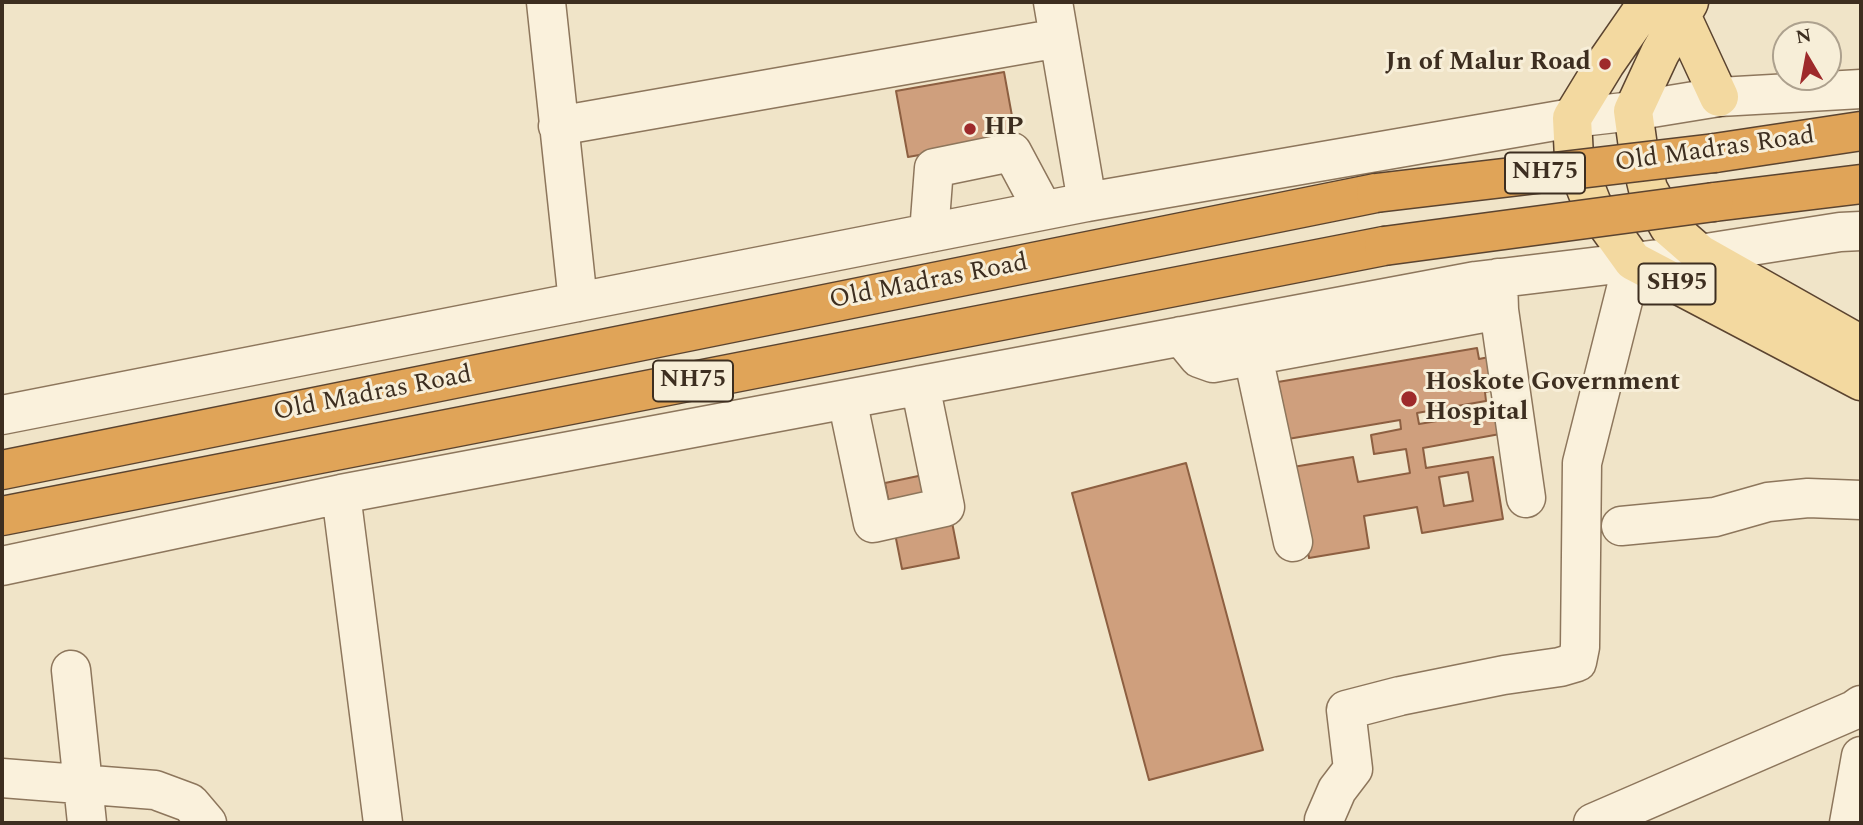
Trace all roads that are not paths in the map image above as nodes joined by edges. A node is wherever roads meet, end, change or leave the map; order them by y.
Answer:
1 (545, 2) edge
2 (1673, 6) edge
3 (1056, 20) edge
4 (1861, 89) edge
5 (1719, 97) junction
6 (1633, 111) junction
7 (1573, 118) junction
8 (558, 126) junction
9 (1861, 131) edge
10 (1861, 184) edge
11 (1087, 202) junction
12 (1042, 211) junction
13 (1861, 231) edge
14 (929, 233) junction
15 (1700, 254) junction
16 (1633, 261) junction
17 (1498, 294) junction
18 (578, 302) junction
19 (1772, 314) junction
20 (1181, 336) junction
21 (1861, 345) edge
22 (1253, 356) junction
23 (1861, 381) edge
24 (920, 385) junction
25 (847, 399) junction
26 (2, 415) edge
27 (2, 470) edge
28 (341, 494) junction
29 (1526, 498) dead end
30 (1861, 500) edge
31 (2, 516) edge
32 (1621, 526) dead end
33 (1293, 542) dead end
34 (2, 566) edge
35 (71, 670) dead end
36 (1861, 705) edge
37 (1861, 756) edge
38 (2, 778) edge
39 (83, 784) junction
40 (87, 823) edge
41 (207, 823) edge
42 (383, 823) edge
43 (1325, 823) edge
44 (1593, 823) edge
45 (1849, 823) edge

1 - 8 street
2 - 5 main road
2 - 6 main road
2 - 7 main road
3 - 8 street
3 - 11 street
4 - 5 street
5 - 6 street
6 - 7 street
6 - 15 main road, SH95
7 - 11 street
7 - 16 main road, SH95
8 - 18 street
9 - 27 highway, Old Madras Road / NH75, bridge
10 - 31 highway, Old Madras Road / NH75, bridge
11 - 12 street
12 - 14 street
12 - 14 street
13 - 15 street
14 - 18 street
15 - 16 street
15 - 19 main road, SH95
16 - 17 street
16 - 19 main road, SH95
16 - 43 street
17 - 20 street
17 - 22 street
17 - 29 street
18 - 26 street
19 - 21 main road, SH95
19 - 23 main road, SH95
20 - 22 street
20 - 24 street
22 - 33 street
24 - 25 street
24 - 25 street
25 - 28 street
28 - 34 street
28 - 42 street
30 - 32 street
35 - 39 street
36 - 44 street
37 - 45 street
38 - 39 street
39 - 40 street
39 - 41 street

